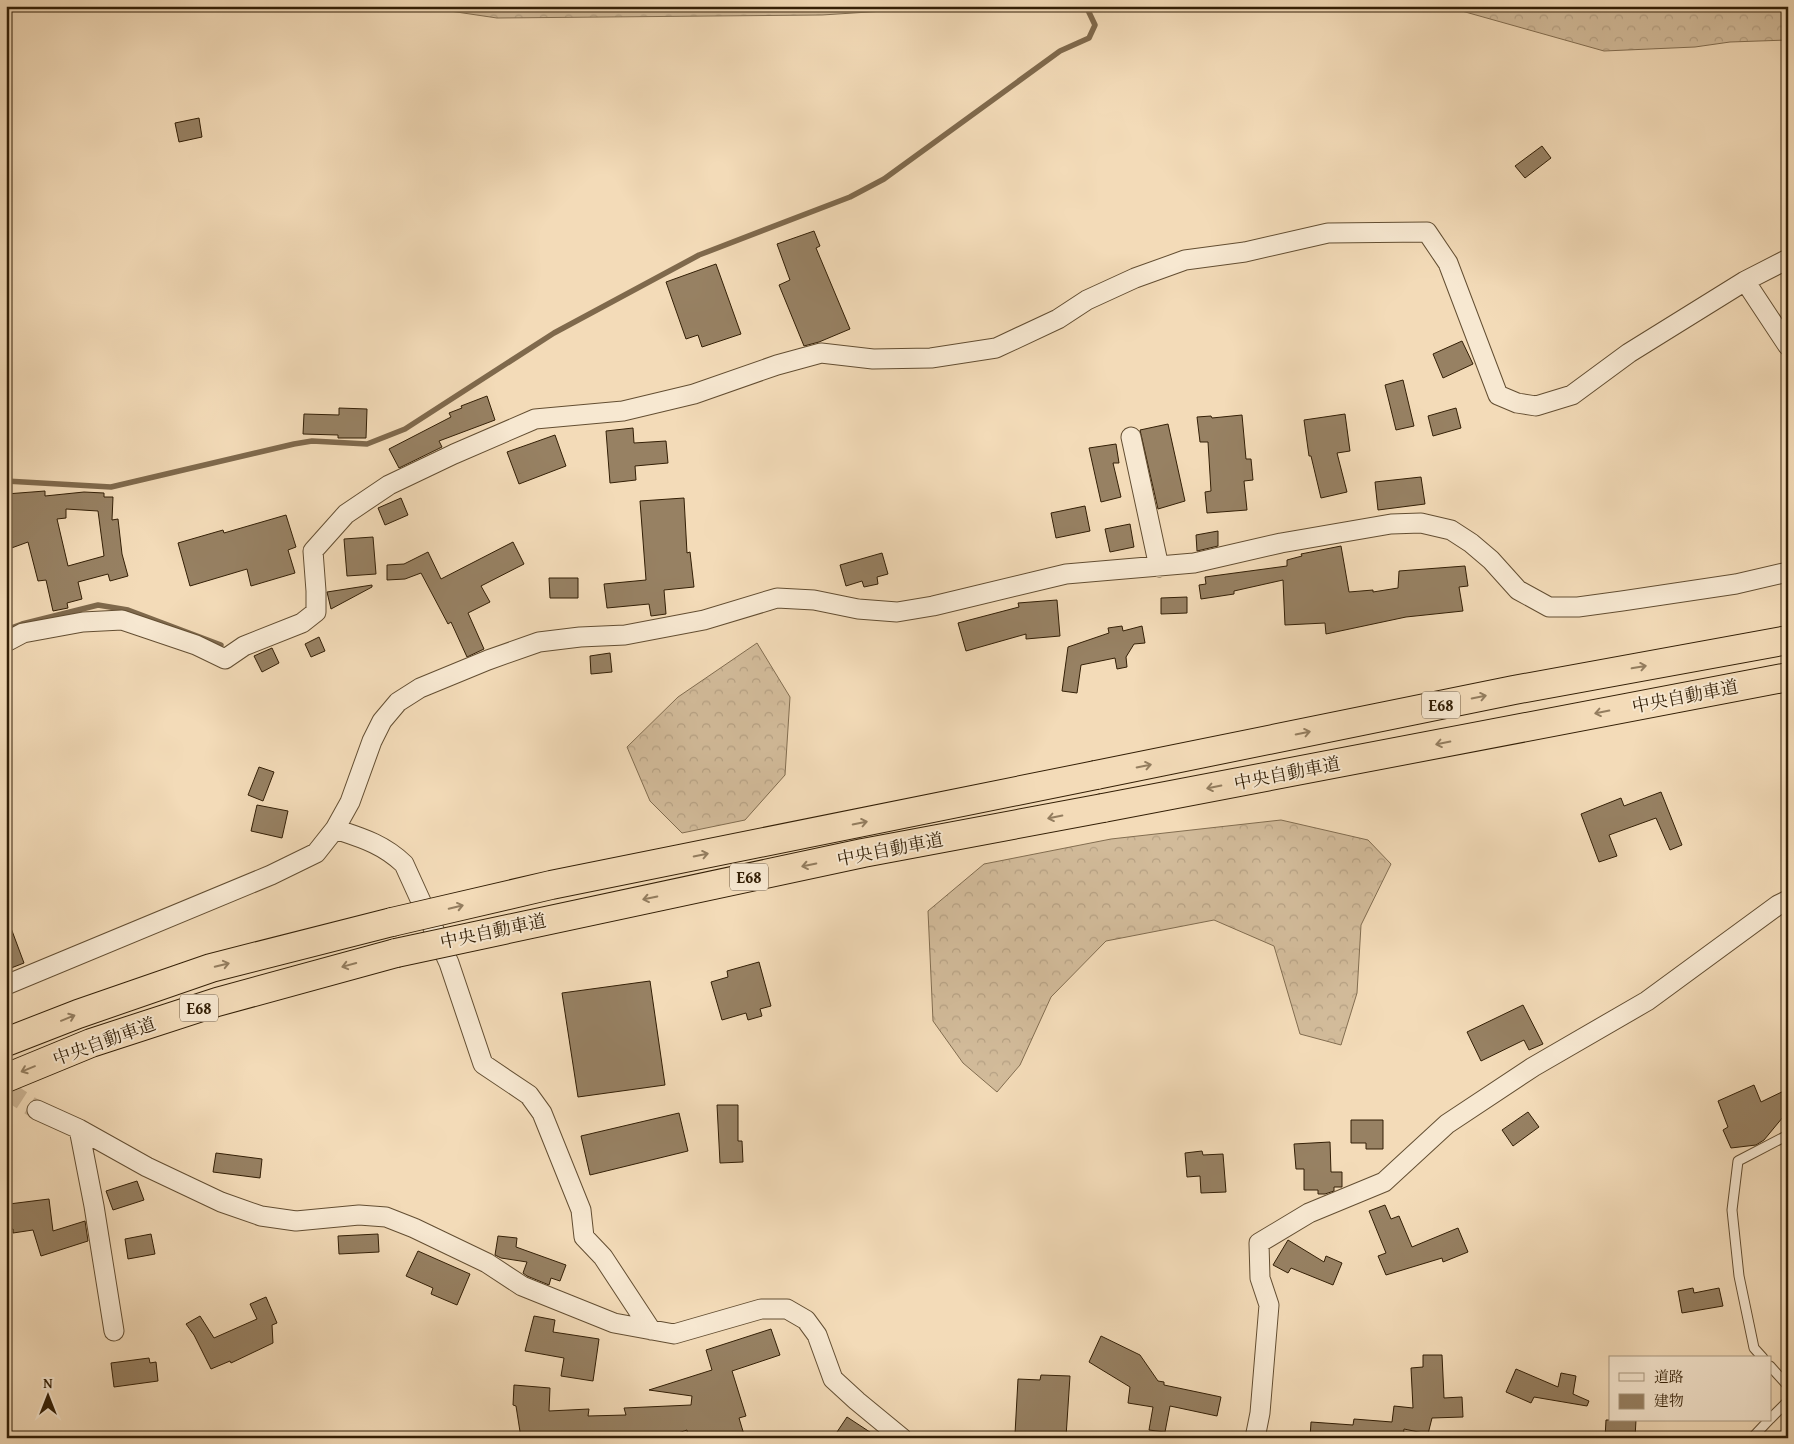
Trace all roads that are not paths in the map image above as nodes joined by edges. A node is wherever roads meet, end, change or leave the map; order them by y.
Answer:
1 (1788, 259) edge
2 (1744, 281) junction
3 (1788, 346) edge
4 (1131, 437) dead end
5 (1159, 567) junction
6 (1788, 572) edge
7 (1788, 640) edge
8 (6, 642) edge
9 (1788, 676) edge
10 (335, 829) junction
11 (1788, 900) edge
12 (6, 985) edge
13 (6, 1042) edge
14 (6, 1078) edge
15 (37, 1110) tunnel mouth
16 (79, 1129) junction
17 (1788, 1135) edge
18 (651, 1330) junction
19 (114, 1331) dead end
20 (1761, 1356) edge
21 (1772, 1368) edge
22 (1788, 1386) edge
23 (1788, 1401) edge
24 (1772, 1418) edge
25 (1768, 1422) edge
26 (902, 1438) edge
27 (1255, 1438) edge
28 (1752, 1438) edge

1 - 2 street
2 - 3 street
2 - 8 street
4 - 5 street
5 - 6 street
5 - 10 street
13 -> 7 highway, 中央自動車道 / E68, bridge
9 -> 14 highway, 中央自動車道 / E68, bridge
10 - 12 street
10 - 18 street
11 - 27 street
15 - 16 street
16 - 18 street
16 - 19 street
17 - 20 lane
18 - 26 street
21 - 22 lane
23 - 24 lane
25 - 28 lane

